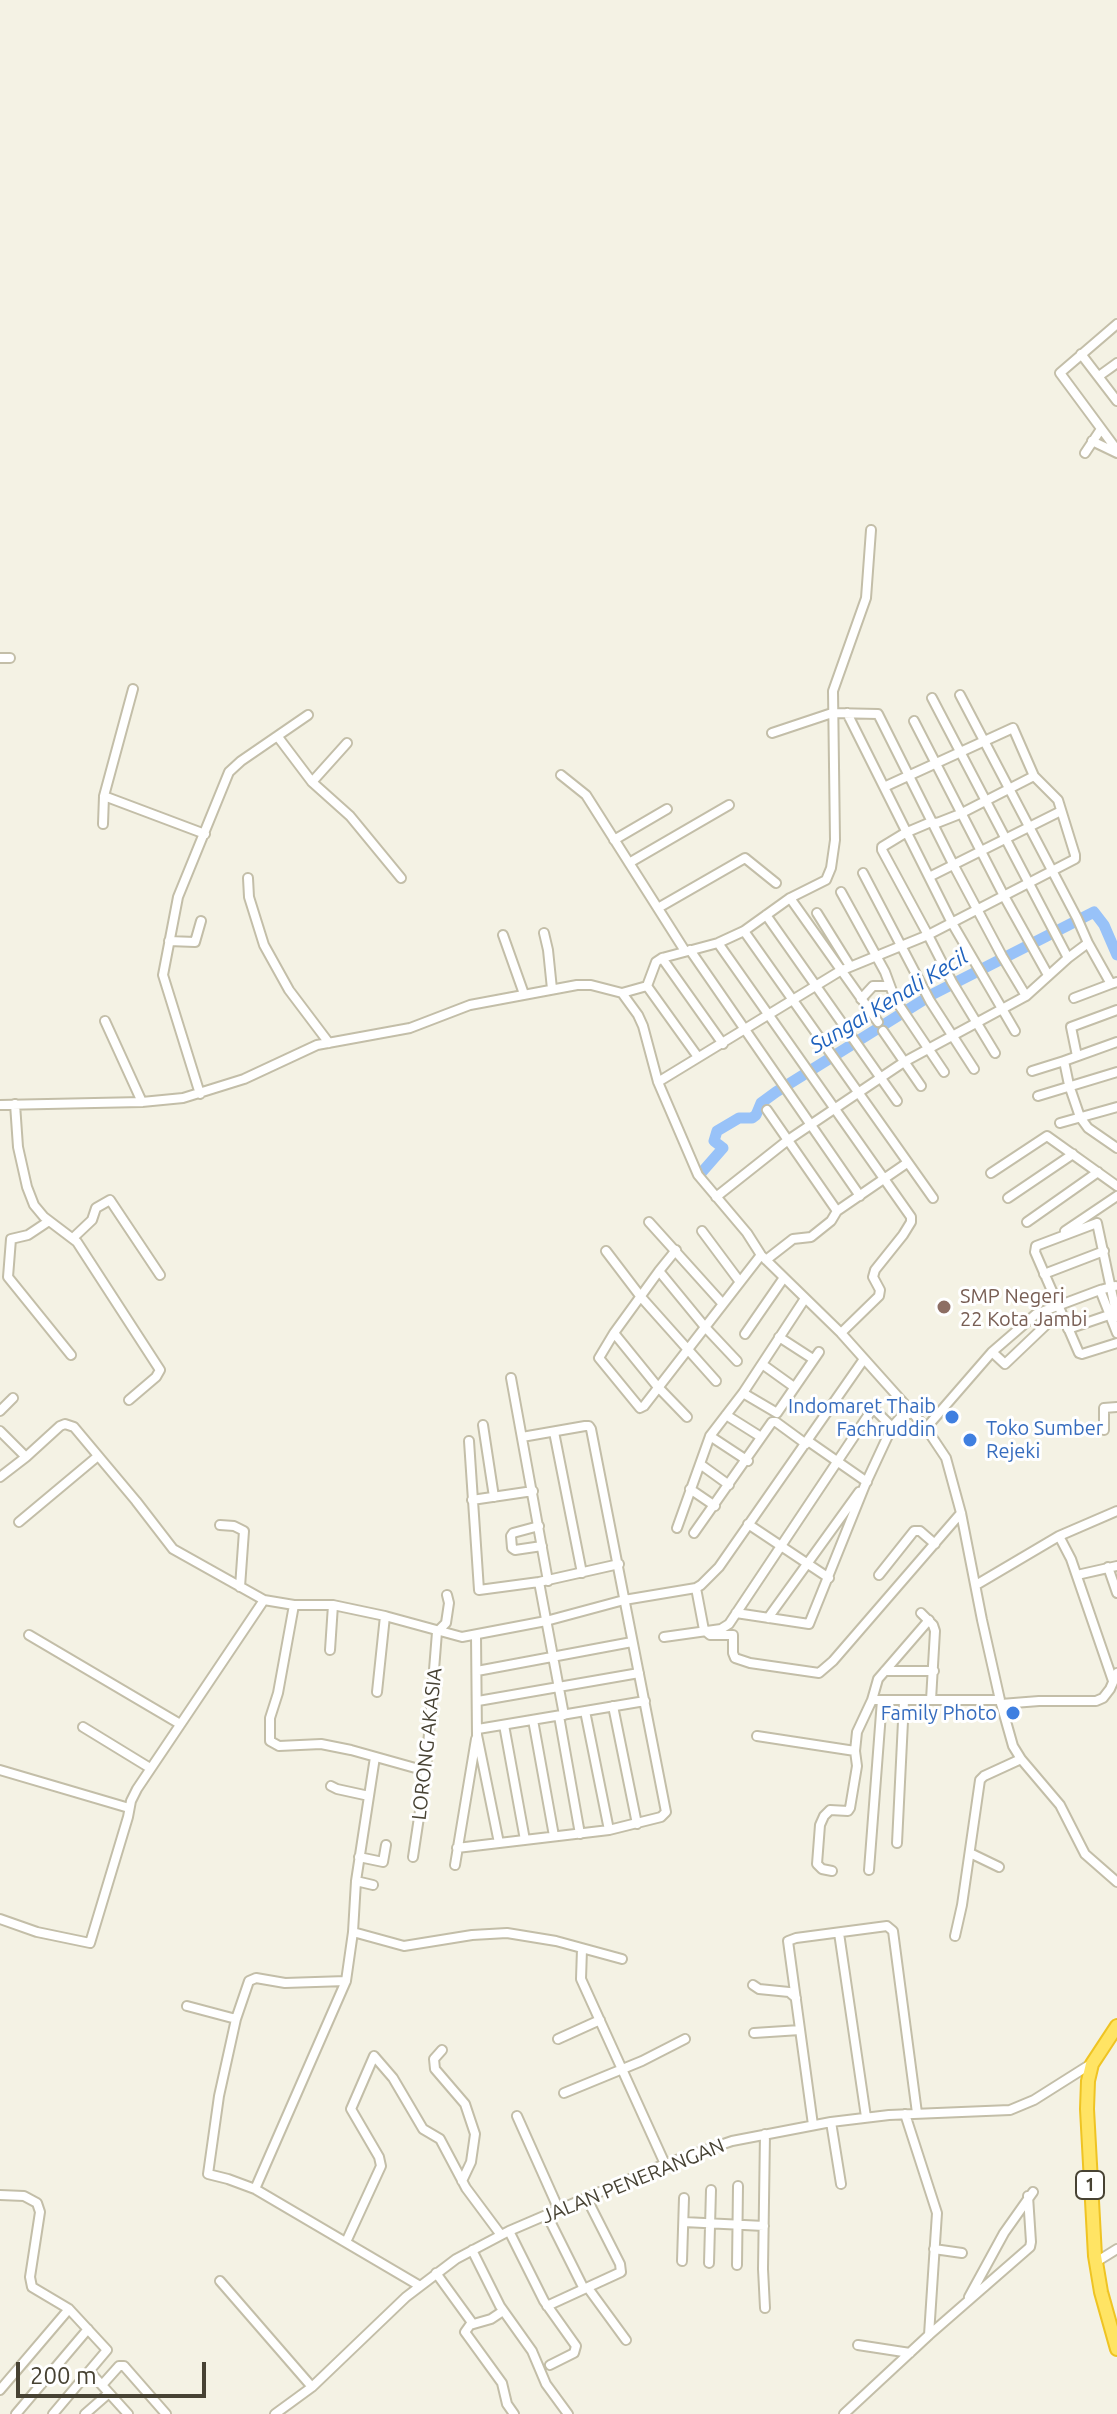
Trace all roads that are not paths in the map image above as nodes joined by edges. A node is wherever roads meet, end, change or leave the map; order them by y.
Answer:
1 (1117, 324) edge
2 (1081, 354) junction
3 (1117, 363) edge
4 (1099, 376) junction
5 (1116, 399) edge
6 (1101, 429) junction
7 (1092, 441) junction
8 (1117, 452) edge
9 (1085, 453) dead end
10 (871, 530) dead end
11 (133, 689) dead end
12 (960, 695) dead end
13 (932, 698) dead end
14 (832, 713) junction
15 (847, 713) junction
16 (308, 715) dead end
17 (914, 721) dead end
18 (772, 733) dead end
19 (278, 737) junction
20 (985, 742) junction
21 (347, 743) dead end
22 (960, 754) junction
23 (935, 763) junction
24 (561, 775) dead end
25 (908, 776) junction
26 (1034, 776) junction
27 (312, 782) junction
28 (884, 787) junction
29 (1010, 789) junction
30 (104, 796) junction
31 (985, 802) junction
32 (729, 805) dead end
33 (667, 809) dead end
34 (1061, 811) junction
35 (960, 814) junction
36 (931, 822) junction
37 (103, 824) dead end
38 (1029, 826) junction
39 (905, 833) junction
40 (205, 834) junction
41 (1005, 838) junction
42 (614, 840) junction
43 (980, 851) junction
44 (629, 863) junction
45 (953, 864) junction
46 (1052, 872) junction
47 (863, 873) dead end
48 (929, 877) junction
49 (248, 878) dead end
50 (401, 878) dead end
51 (776, 883) dead end
52 (1029, 884) junction
53 (841, 892) dead end
54 (1004, 896) junction
55 (790, 898) junction
56 (658, 908) junction
57 (978, 910) junction
58 (817, 913) dead end
59 (766, 915) junction
60 (201, 921) dead end
61 (952, 923) junction
62 (744, 931) junction
63 (544, 933) dead end
64 (503, 935) dead end
65 (928, 935) junction
66 (169, 941) junction
67 (718, 943) junction
68 (1088, 943) junction
69 (902, 946) junction
70 (687, 950) junction
71 (876, 955) junction
72 (662, 958) junction
73 (1068, 958) junction
74 (850, 966) junction
75 (840, 971) junction
76 (1048, 975) junction
77 (1114, 983) edge
78 (817, 985) junction
79 (647, 986) junction
80 (889, 986) junction
81 (552, 989) junction
82 (622, 993) junction
83 (524, 994) junction
84 (1026, 996) junction
85 (1074, 998) dead end
86 (861, 999) junction
87 (794, 1000) junction
88 (1001, 1009) junction
89 (1117, 1010) edge
90 (768, 1014) junction
91 (105, 1021) dead end
92 (976, 1025) junction
93 (745, 1030) junction
94 (1015, 1031) dead end
95 (953, 1035) junction
96 (1117, 1042) edge
97 (329, 1043) junction
98 (723, 1044) junction
99 (928, 1048) junction
100 (995, 1053) dead end
101 (1077, 1056) junction
102 (698, 1057) junction
103 (1064, 1061) junction
104 (904, 1062) junction
105 (974, 1069) dead end
106 (1032, 1071) dead end
107 (944, 1072) dead end
108 (1117, 1072) edge
109 (881, 1078) junction
110 (658, 1082) junction
111 (1069, 1085) junction
112 (921, 1086) dead end
113 (859, 1093) junction
114 (200, 1094) junction
115 (1038, 1096) dead end
116 (897, 1101) dead end
117 (142, 1102) junction
118 (15, 1104) junction
119 (0, 1105) edge
120 (1117, 1107) edge
121 (835, 1109) junction
122 (767, 1110) dead end
123 (1080, 1117) junction
124 (1060, 1123) dead end
125 (811, 1125) junction
126 (1117, 1137) edge
127 (788, 1140) junction
128 (1106, 1140) junction
129 (1117, 1148) edge
130 (1073, 1154) junction
131 (907, 1163) junction
132 (1098, 1172) junction
133 (991, 1173) dead end
134 (884, 1179) junction
135 (1117, 1186) edge
136 (860, 1196) junction
137 (1117, 1196) edge
138 (716, 1197) junction
139 (933, 1198) dead end
140 (1008, 1198) dead end
141 (837, 1211) junction
142 (49, 1221) junction
143 (649, 1222) dead end
144 (1027, 1222) dead end
145 (702, 1231) dead end
146 (73, 1238) junction
147 (1051, 1241) junction
148 (676, 1250) junction
149 (606, 1251) dead end
150 (1104, 1251) junction
151 (763, 1258) junction
152 (659, 1271) junction
153 (1044, 1274) junction
154 (160, 1275) dead end
155 (783, 1279) junction
156 (740, 1282) junction
157 (1114, 1286) edge
158 (1100, 1290) junction
159 (641, 1297) junction
160 (804, 1300) junction
161 (722, 1303) junction
162 (1058, 1306) junction
163 (1043, 1311) junction
164 (1113, 1316) edge
165 (705, 1327) junction
166 (1068, 1329) junction
167 (614, 1333) junction
168 (841, 1333) junction
169 (1117, 1333) edge
170 (745, 1334) dead end
171 (779, 1337) junction
172 (1117, 1343) edge
173 (687, 1350) junction
174 (992, 1352) junction
175 (71, 1355) dead end
176 (864, 1359) junction
177 (737, 1361) dead end
178 (762, 1364) junction
179 (511, 1378) dead end
180 (716, 1381) dead end
181 (657, 1386) junction
182 (794, 1387) junction
183 (743, 1393) junction
184 (13, 1398) dead end
185 (129, 1400) dead end
186 (1117, 1407) edge
187 (0, 1411) edge
188 (912, 1413) junction
189 (726, 1415) junction
190 (687, 1417) dead end
191 (483, 1425) dead end
192 (892, 1427) junction
193 (926, 1428) junction
194 (1104, 1430) dead end
195 (0, 1431) edge
196 (554, 1432) junction
197 (710, 1436) junction
198 (522, 1437) junction
199 (761, 1437) junction
200 (469, 1441) dead end
201 (807, 1443) junction
202 (98, 1456) junction
203 (26, 1457) junction
204 (747, 1460) junction
205 (836, 1461) junction
206 (700, 1464) junction
207 (0, 1477) edge
208 (866, 1484) junction
209 (729, 1485) junction
210 (690, 1489) junction
211 (533, 1491) junction
212 (494, 1497) junction
213 (472, 1500) junction
214 (715, 1506) junction
215 (1117, 1511) edge
216 (961, 1513) junction
217 (19, 1522) dead end
218 (748, 1524) junction
219 (220, 1525) dead end
220 (539, 1526) junction
221 (677, 1528) dead end
222 (694, 1533) dead end
223 (1059, 1536) junction
224 (935, 1544) junction
225 (542, 1546) junction
226 (780, 1546) junction
227 (806, 1563) junction
228 (619, 1564) junction
229 (1113, 1566) edge
230 (582, 1573) junction
231 (879, 1575) dead end
232 (1077, 1575) junction
233 (829, 1578) junction
234 (543, 1581) junction
235 (976, 1585) junction
236 (240, 1587) junction
237 (696, 1588) junction
238 (1117, 1593) edge
239 (447, 1595) dead end
240 (264, 1600) junction
241 (624, 1600) junction
242 (294, 1605) junction
243 (333, 1605) junction
244 (736, 1613) junction
245 (921, 1613) dead end
246 (385, 1616) junction
247 (768, 1618) junction
248 (929, 1620) junction
249 (546, 1621) junction
250 (704, 1630) junction
251 (437, 1632) junction
252 (29, 1635) dead end
253 (476, 1636) junction
254 (664, 1637) dead end
255 (632, 1642) junction
256 (330, 1650) dead end
257 (552, 1658) junction
258 (477, 1671) junction
259 (885, 1671) junction
260 (934, 1671) junction
261 (639, 1673) junction
262 (1115, 1677) edge
263 (558, 1686) junction
264 (377, 1692) dead end
265 (877, 1700) junction
266 (931, 1700) junction
267 (478, 1701) junction
268 (645, 1701) junction
269 (904, 1701) junction
270 (1000, 1702) junction
271 (613, 1706) junction
272 (585, 1711) junction
273 (561, 1716) junction
274 (533, 1720) junction
275 (180, 1724) junction
276 (504, 1725) junction
277 (83, 1727) dead end
278 (477, 1732) junction
279 (757, 1736) dead end
280 (855, 1751) junction
281 (375, 1757) junction
282 (1021, 1759) junction
283 (857, 1766) junction
284 (150, 1768) junction
285 (0, 1770) edge
286 (878, 1770) junction
287 (426, 1771) junction
288 (331, 1786) dead end
289 (369, 1796) junction
290 (129, 1808) junction
291 (637, 1824) junction
292 (609, 1830) junction
293 (580, 1834) junction
294 (554, 1836) junction
295 (525, 1840) junction
296 (499, 1843) junction
297 (897, 1843) dead end
298 (386, 1845) dead end
299 (457, 1848) junction
300 (970, 1853) junction
301 (359, 1857) junction
302 (413, 1857) dead end
303 (455, 1865) dead end
304 (999, 1867) dead end
305 (869, 1870) dead end
306 (832, 1871) dead end
307 (356, 1881) junction
308 (1117, 1882) edge
309 (373, 1885) dead end
310 (0, 1919) edge
311 (353, 1932) junction
312 (839, 1933) junction
313 (955, 1936) dead end
314 (582, 1949) junction
315 (622, 1959) dead end
316 (346, 1981) junction
317 (753, 1985) dead end
318 (796, 1998) junction
319 (187, 2006) dead end
320 (236, 2019) junction
321 (600, 2020) junction
322 (1117, 2026) edge
323 (800, 2030) junction
324 (754, 2033) dead end
325 (558, 2039) dead end
326 (685, 2039) dead end
327 (442, 2050) dead end
328 (1092, 2064) junction
329 (622, 2068) junction
330 (564, 2093) dead end
331 (917, 2113) junction
332 (905, 2114) junction
333 (517, 2116) dead end
334 (866, 2117) junction
335 (831, 2122) junction
336 (813, 2125) junction
337 (765, 2134) junction
338 (665, 2164) junction
339 (462, 2181) junction
340 (841, 2184) dead end
341 (738, 2186) dead end
342 (255, 2189) junction
343 (711, 2190) dead end
344 (0, 2195) edge
345 (684, 2198) dead end
346 (587, 2199) junction
347 (559, 2210) junction
348 (547, 2215) junction
349 (684, 2222) junction
350 (710, 2224) junction
351 (737, 2225) junction
352 (764, 2226) junction
353 (505, 2233) junction
354 (346, 2242) junction
355 (934, 2249) junction
356 (1117, 2249) edge
357 (472, 2250) junction
358 (962, 2253) dead end
359 (682, 2261) dead end
360 (1096, 2262) junction
361 (709, 2263) dead end
362 (737, 2265) dead end
363 (436, 2273) junction
364 (220, 2281) dead end
365 (420, 2286) junction
366 (586, 2289) junction
367 (967, 2302) junction
368 (547, 2306) junction
369 (765, 2308) dead end
370 (69, 2309) junction
371 (503, 2311) junction
372 (473, 2324) junction
373 (88, 2329) junction
374 (929, 2335) junction
375 (626, 2340) dead end
376 (858, 2345) dead end
377 (1117, 2349) edge
378 (910, 2353) junction
379 (550, 2365) dead end
380 (90, 2372) junction
381 (102, 2385) junction
382 (312, 2387) junction
383 (0, 2390) edge
384 (109, 2393) junction
385 (16, 2414) edge
386 (53, 2414) edge
387 (85, 2414) edge
388 (128, 2414) edge
389 (166, 2414) edge
390 (275, 2414) edge
391 (514, 2414) edge
392 (568, 2414) edge
393 (844, 2414) edge

1 - 2 street
2 - 4 street
2 - 6 street
3 - 4 street
4 - 5 street
6 - 7 street
6 - 8 street
7 - 8 street
7 - 9 street
10 - 14 street
11 - 30 street
12 - 20 street
13 - 22 street
14 - 15 street
14 - 18 street
14 - 55 street
15 - 25 street
15 - 28 street
16 - 19 street
17 - 23 street
19 - 27 street
19 - 40 street
20 - 22 street
20 - 26 street
20 - 29 street
21 - 27 street
22 - 23 street
22 - 31 street
23 - 25 street
23 - 35 street
24 - 42 street
25 - 28 street
25 - 36 street
26 - 29 street
26 - 34 street
27 - 50 street
28 - 39 street
29 - 31 street
29 - 38 street
30 - 37 street
30 - 40 street
31 - 35 street
31 - 41 street
32 - 44 street
33 - 42 street
34 - 38 street
34 - 46 street
35 - 36 street
35 - 43 street
36 - 39 street
36 - 45 street
38 - 41 street
38 - 46 street
39 - 48 street
39 - 65 street
40 - 66 street
41 - 43 street
41 - 52 street
42 - 44 street
43 - 45 street
43 - 54 street
44 - 56 street
45 - 48 street
45 - 57 street
46 - 52 street
46 - 68 street
47 - 69 street
48 - 61 street
49 - 97 street
51 - 56 street
52 - 54 street
52 - 73 street
53 - 71 street
54 - 57 street
54 - 76 street
55 - 59 street
55 - 75 street
56 - 70 street
57 - 61 street
57 - 84 street
58 - 74 street
59 - 62 street
59 - 78 street
60 - 66 street
61 - 65 street
61 - 88 street
62 - 67 street
62 - 87 street
63 - 81 street
64 - 83 street
65 - 69 street
65 - 92 street
66 - 114 street
67 - 70 street
67 - 90 street
68 - 73 street
68 - 77 street
69 - 71 street
69 - 95 street
70 - 72 street
70 - 93 street
71 - 74 street
71 - 80 street
72 - 79 street
72 - 98 street
73 - 76 street
74 - 75 street
75 - 78 street
75 - 86 street
76 - 84 street
77 - 85 street
78 - 87 street
78 - 109 street
79 - 82 street
79 - 102 street
80 - 86 street
80 - 99 street
81 - 82 street
81 - 83 street
82 - 110 street
83 - 97 street
84 - 88 street
86 - 104 street
87 - 90 street
87 - 113 street
88 - 92 street
88 - 94 street
89 - 101 street
90 - 93 street
90 - 121 street
91 - 117 street
92 - 95 street
92 - 100 street
93 - 98 street
93 - 125 street
95 - 99 street
95 - 105 street
96 - 101 street
97 - 114 street
98 - 102 street
99 - 104 street
99 - 107 street
101 - 103 street
102 - 110 street
103 - 106 street
103 - 111 street
104 - 109 street
104 - 112 street
108 - 111 street
109 - 113 street
109 - 116 street
110 - 138 street
111 - 115 street
111 - 123 street
113 - 121 street
113 - 131 street
114 - 117 street
117 - 118 street
118 - 119 street
118 - 142 street
120 - 123 street
121 - 125 street
121 - 134 street
122 - 127 street
123 - 124 street
123 - 128 street
125 - 127 street
125 - 136 street
126 - 128 street
127 - 138 street
127 - 141 street
128 - 129 street
130 - 132 street
130 - 133 street
130 - 140 street
131 - 134 street
131 - 139 street
132 - 135 street
132 - 144 street
134 - 136 street
134 - 168 street
136 - 141 street
137 - 147 street
138 - 151 street
141 - 151 street
142 - 146 street
142 - 175 street
143 - 148 street
145 - 156 street
146 - 154 street
146 - 185 street
147 - 150 street
147 - 153 street
148 - 152 street
148 - 161 street
149 - 159 street
150 - 153 street
150 - 157 street
151 - 155 street
151 - 156 street
152 - 159 street
152 - 165 street
153 - 162 street
155 - 160 street
155 - 170 street
156 - 161 street
157 - 158 street
157 - 164 street
158 - 162 street
158 - 164 street
159 - 167 street
159 - 173 street
160 - 168 street
160 - 171 street
161 - 165 street
162 - 163 street
162 - 166 street
163 - 174 street
163 - 174 street
164 - 166 street
164 - 169 street
165 - 173 street
165 - 177 street
166 - 172 street
167 - 181 street
167 - 181 street
168 - 176 street
171 - 178 street
171 - 182 street
173 - 180 street
173 - 181 street
174 - 193 street
176 - 188 street
176 - 201 street
178 - 182 street
178 - 183 street
179 - 198 street
181 - 190 street
182 - 183 street
183 - 189 street
184 - 187 street
186 - 194 street
188 - 192 street
188 - 193 street
189 - 197 street
189 - 199 street
191 - 212 street
192 - 205 street
192 - 208 street
193 - 216 street
195 - 203 street
196 - 198 street
196 - 228 street
196 - 230 street
197 - 204 street
197 - 206 street
198 - 211 street
199 - 201 street
199 - 204 street
200 - 213 street
201 - 205 street
201 - 218 street
202 - 203 street
202 - 217 street
202 - 236 street
203 - 207 street
204 - 209 street
205 - 208 street
205 - 226 street
206 - 209 street
206 - 210 street
208 - 227 street
208 - 233 street
209 - 214 street
210 - 214 street
210 - 221 street
211 - 212 street
211 - 220 street
212 - 213 street
213 - 234 street
214 - 222 street
215 - 223 street
216 - 224 street
216 - 235 street
218 - 226 street
218 - 237 street
219 - 236 street
220 - 225 street
220 - 225 street
223 - 232 street
223 - 235 street
224 - 231 street
224 - 250 street
225 - 234 street
226 - 227 street
226 - 244 street
227 - 233 street
227 - 247 street
228 - 230 street
228 - 241 street
229 - 232 street
229 - 238 street
230 - 234 street
232 - 262 street
233 - 247 street
234 - 249 street
235 - 270 street
236 - 240 street
237 - 241 street
237 - 250 street
239 - 251 street, LORONG AKASIA
240 - 242 street
240 - 275 street
241 - 249 street
241 - 255 street
242 - 243 street
242 - 281 street
243 - 246 street
243 - 256 street
244 - 247 street
244 - 250 street
245 - 248 street
246 - 251 street
246 - 264 street
248 - 259 street
248 - 260 street
249 - 253 street
249 - 257 street
250 - 254 street
251 - 253 street
251 - 287 street, LORONG AKASIA
252 - 275 street
253 - 258 street
255 - 257 street
255 - 261 street
257 - 258 street
257 - 263 street
258 - 267 street
259 - 260 street
259 - 265 street
260 - 266 street
261 - 263 street
261 - 268 street
262 - 270 street
263 - 267 street
263 - 273 street
265 - 269 street
265 - 280 street
265 - 286 street
266 - 269 street
266 - 270 street
267 - 278 street
268 - 271 street
268 - 291 street
269 - 297 street
270 - 282 street
271 - 272 street
271 - 291 street
272 - 273 street
272 - 292 street
273 - 274 street
273 - 293 street
274 - 276 street
274 - 294 street
275 - 284 street
276 - 278 street
276 - 295 street
277 - 284 street
278 - 296 street
278 - 299 street
279 - 280 street
280 - 283 street
281 - 287 street
281 - 289 street
282 - 300 street
282 - 308 street
283 - 286 street
283 - 306 street
284 - 290 street
285 - 290 street
286 - 305 street
287 - 302 street, LORONG AKASIA
288 - 289 street
289 - 301 street
290 - 310 street
291 - 292 street
292 - 293 street
293 - 294 street
294 - 295 street
295 - 296 street
296 - 299 street
298 - 301 street
299 - 303 street
300 - 304 street
300 - 313 street
301 - 307 street
307 - 309 street
307 - 311 street
311 - 314 street
311 - 316 street
312 - 318 street
312 - 331 street
312 - 334 street
314 - 315 street
314 - 321 street
316 - 320 street
316 - 342 street
317 - 318 street
318 - 323 street
319 - 320 street
320 - 342 street
321 - 325 street
321 - 329 street
322 - 328 highway, 1
323 - 324 street
323 - 336 street
326 - 329 street
327 - 339 street
328 - 331 street, JALAN PENERANGAN
328 - 360 highway, 1
329 - 330 street
329 - 338 street
331 - 332 street, JALAN PENERANGAN
332 - 334 street, JALAN PENERANGAN
332 - 355 street
333 - 347 street
334 - 335 street, JALAN PENERANGAN
335 - 336 street, JALAN PENERANGAN
335 - 340 street
336 - 337 street, JALAN PENERANGAN
337 - 338 street, JALAN PENERANGAN
337 - 352 street
338 - 346 street, JALAN PENERANGAN
339 - 353 street
339 - 354 street
341 - 351 street
342 - 354 street
343 - 350 street
344 - 370 street
345 - 349 street
346 - 347 street, JALAN PENERANGAN
346 - 366 street
347 - 348 street, JALAN PENERANGAN
348 - 353 street, JALAN PENERANGAN
348 - 366 street
349 - 350 street
349 - 359 street
350 - 351 street
350 - 361 street
351 - 352 street
351 - 362 street
352 - 369 street
353 - 357 street, JALAN PENERANGAN
353 - 368 street
354 - 365 street
355 - 358 street
355 - 374 street
356 - 360 street
357 - 363 street, JALAN PENERANGAN
357 - 371 street
360 - 377 highway, 1
363 - 365 street, JALAN PENERANGAN
363 - 372 street
364 - 382 street
365 - 382 street, JALAN PENERANGAN
366 - 368 street
366 - 375 street
367 - 367 street
367 - 374 street
368 - 379 street
370 - 373 street
370 - 383 street
371 - 372 street
371 - 392 street
372 - 391 street
373 - 380 street
373 - 385 street
374 - 378 street
376 - 378 street
378 - 393 street
380 - 381 street
380 - 386 street
381 - 384 street
381 - 389 street
382 - 390 street, JALAN PENERANGAN
384 - 387 street
384 - 388 street

